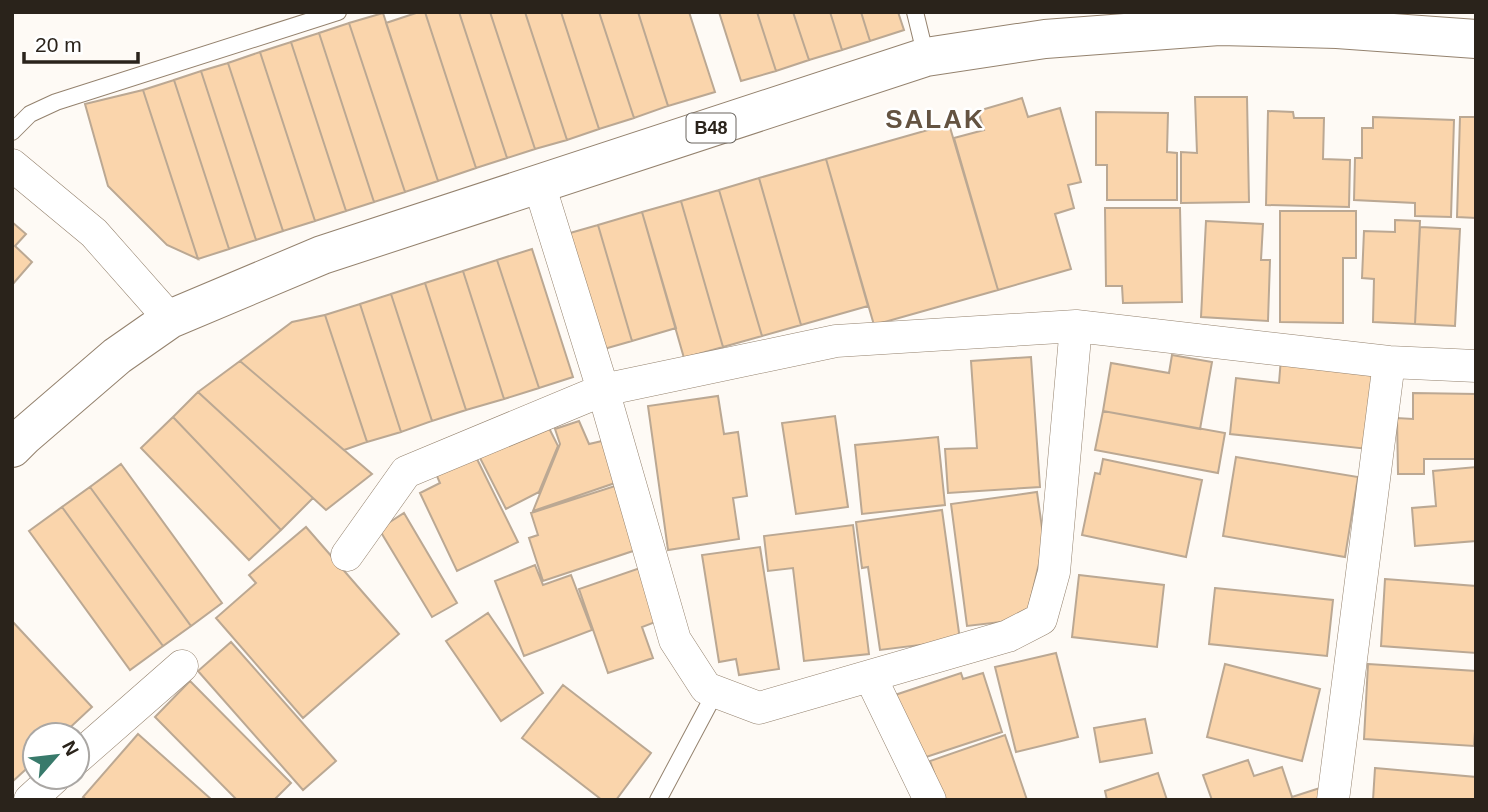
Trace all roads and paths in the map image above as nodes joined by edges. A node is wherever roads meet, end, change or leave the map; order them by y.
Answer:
1 (338, 12) edge
2 (915, 12) edge
3 (1219, 19) edge
4 (1476, 39) edge
5 (926, 57) junction
6 (12, 132) edge
7 (12, 165) edge
8 (539, 184) junction
9 (170, 319) junction
10 (1076, 326) junction
11 (1390, 362) junction
12 (1476, 366) edge
13 (603, 390) junction
14 (12, 448) edge
15 (347, 555) dead end
16 (182, 666) dead end
17 (870, 676) junction
18 (716, 691) junction
19 (91, 746) edge
20 (658, 800) edge
21 (930, 800) edge
22 (1332, 800) edge

1 - 6 lane
2 - 5 lane
3 - 4 main road, B48
3 - 5 main road, B48
5 - 8 main road, B48
7 - 9 street
8 - 9 main road, B48
8 - 13 street
9 - 14 main road, B48
10 - 11 street
10 - 13 street
10 - 17 street
11 - 12 street
11 - 22 street
13 - 15 street
13 - 18 street
16 - 19 street
17 - 18 street
17 - 21 street
18 - 20 lane

